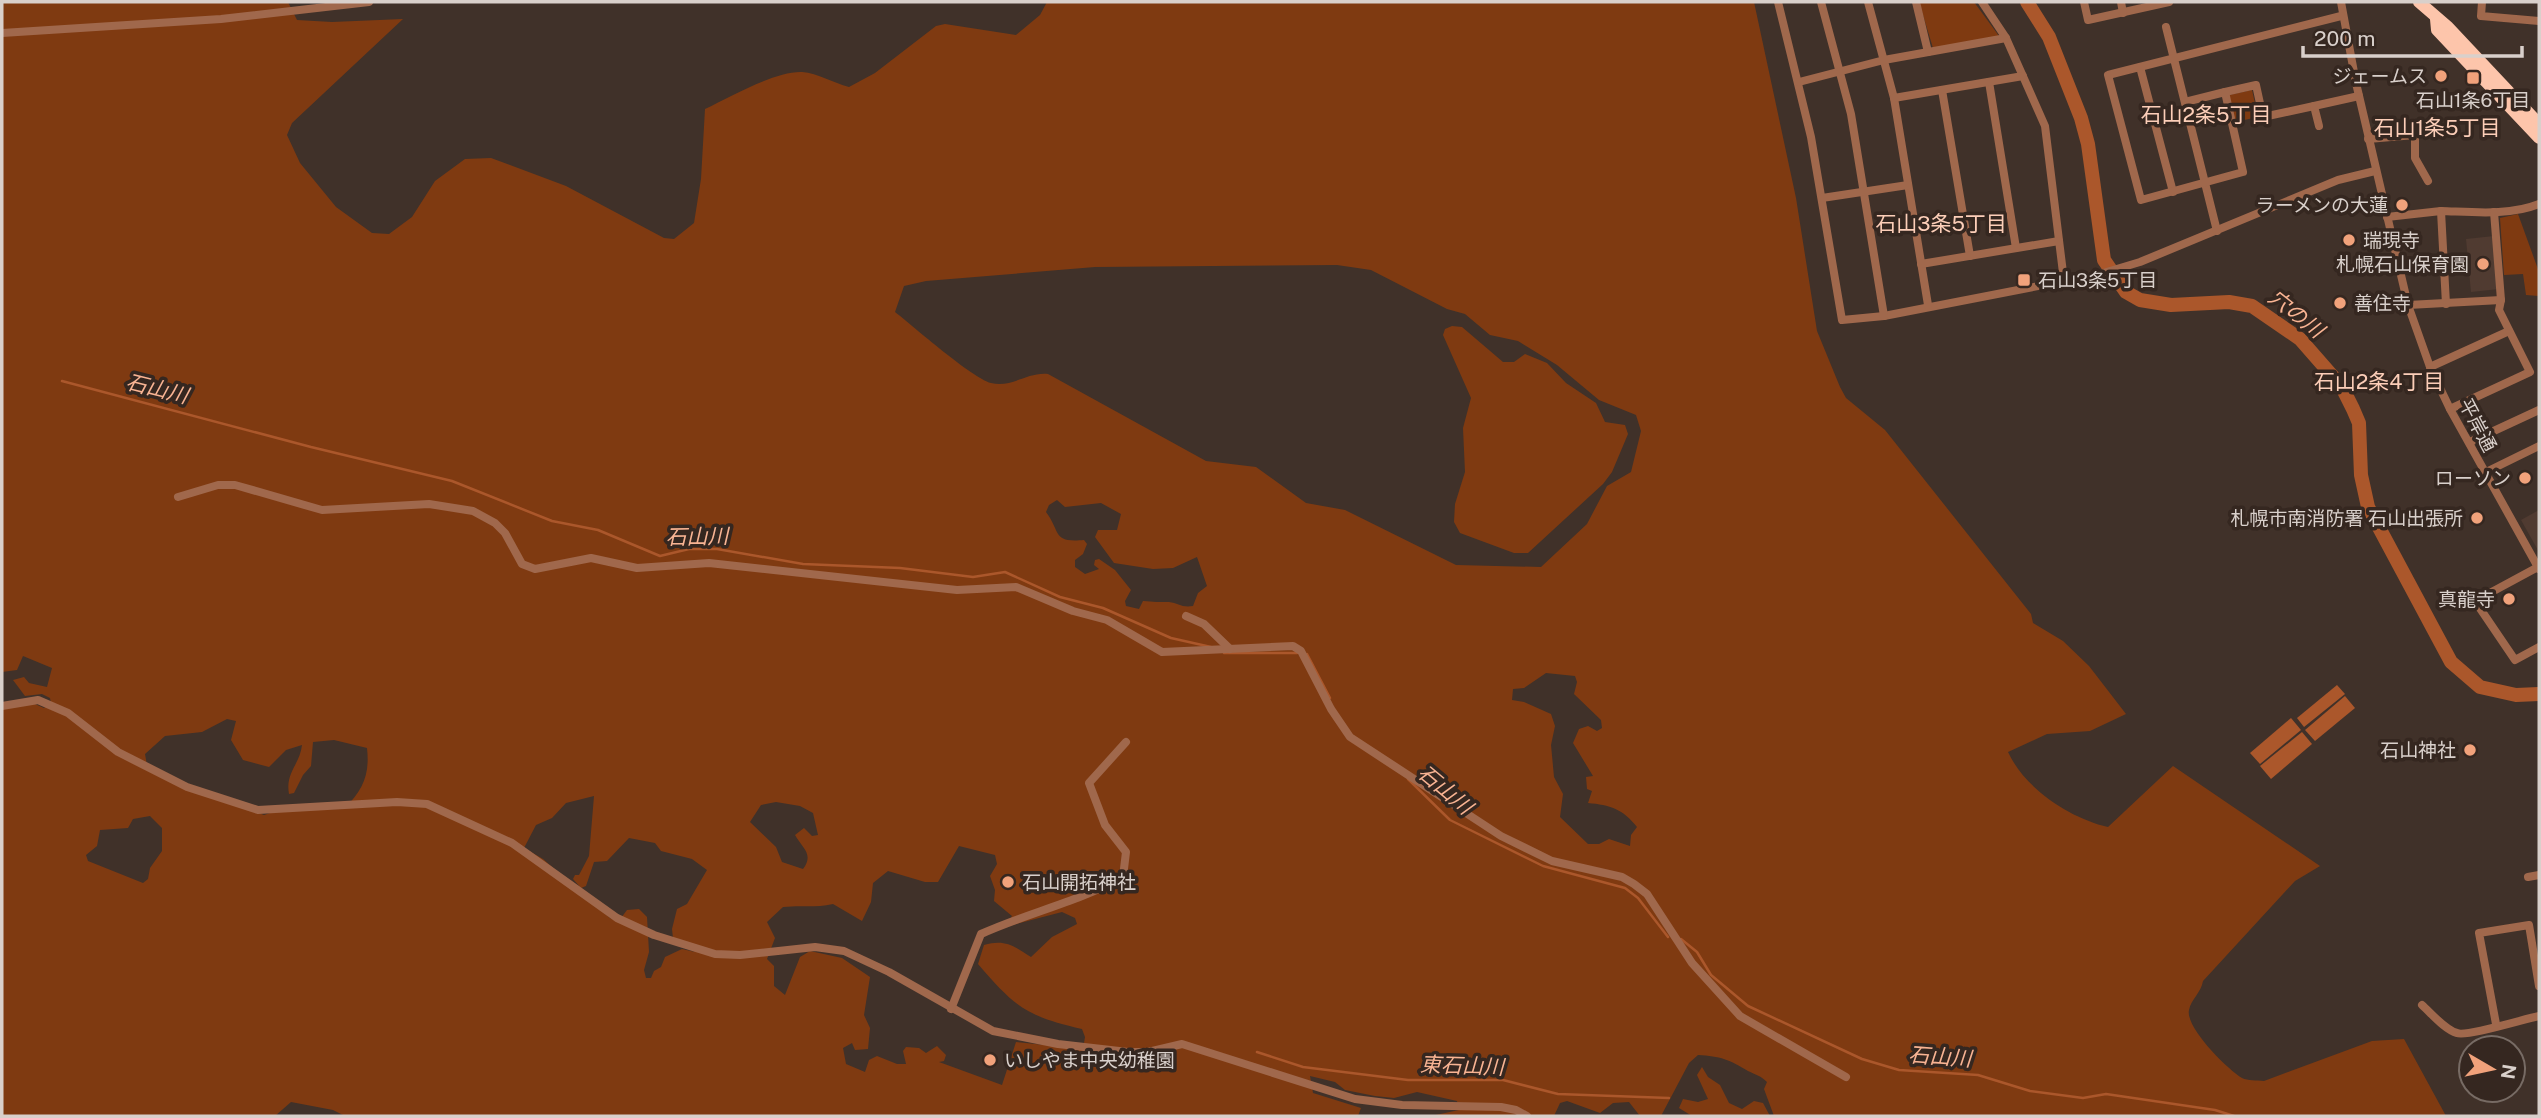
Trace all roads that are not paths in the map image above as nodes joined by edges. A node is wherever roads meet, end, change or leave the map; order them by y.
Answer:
1 (369, 2) edge
2 (1778, 2) edge
3 (1821, 2) edge
4 (1868, 2) edge
5 (1916, 2) edge
6 (1982, 2) edge
7 (2084, 2) edge
8 (2121, 2) edge
9 (2169, 2) edge
10 (2341, 2) edge
11 (2419, 2) edge
12 (2482, 2) edge
13 (2123, 13) junction
14 (2341, 16) junction
15 (2436, 19) junction
16 (2539, 21) edge
17 (2166, 27) dead end
18 (2, 33) edge
19 (2006, 38) junction
20 (1928, 52) junction
21 (2174, 59) junction
22 (1884, 60) junction
23 (2140, 67) junction
24 (1839, 71) junction
25 (2023, 76) junction
26 (1799, 82) junction
27 (1989, 82) junction
28 (1942, 90) junction
29 (2225, 92) junction
30 (2358, 96) junction
31 (1894, 99) junction
32 (2185, 102) junction
33 (2314, 106) junction
34 (2539, 124) edge
35 (2319, 126) dead end
36 (2539, 138) edge
37 (2368, 139) junction
38 (2375, 171) junction
39 (2428, 181) dead end
40 (2205, 183) junction
41 (1908, 185) junction
42 (1863, 192) junction
43 (2173, 192) junction
44 (1822, 198) junction
45 (2539, 204) edge
46 (2441, 211) junction
47 (2494, 212) junction
48 (2387, 217) junction
49 (2217, 231) junction
50 (2059, 241) junction
51 (2016, 248) junction
52 (1970, 256) junction
53 (1921, 264) junction
54 (2064, 281) junction
55 (2501, 300) junction
56 (2446, 304) junction
57 (1928, 305) junction
58 (2408, 305) junction
59 (1884, 316) junction
60 (2509, 331) junction
61 (2430, 367) junction
62 (2451, 409) junction
63 (2539, 410) edge
64 (2470, 443) junction
65 (2539, 446) edge
66 (2486, 472) junction
67 (178, 497) dead end
68 (2538, 568) edge
69 (1186, 616) dead end
70 (2539, 647) edge
71 (1226, 649) junction
72 (2, 706) edge
73 (1126, 742) dead end
74 (2539, 875) edge
75 (2528, 877) dead end
76 (2539, 986) edge
77 (2422, 1005) dead end
78 (951, 1009) junction
79 (2539, 1016) edge
80 (2496, 1024) junction
81 (1846, 1077) dead end
82 (1527, 1116) edge

1 - 18 street
2 - 26 street
3 - 24 street
4 - 22 street
5 - 20 street
6 - 19 street
7 - 13 street
8 - 13 street
9 - 13 street
10 - 14 street, 平岸通
11 - 15 highway
12 - 16 street
14 - 21 street
14 - 30 street, 平岸通
15 - 34 highway
15 - 36 highway
17 - 21 street
19 - 20 street
19 - 25 street
20 - 22 street
21 - 23 street
21 - 32 street
22 - 24 street
22 - 31 street
23 - 43 street
23 - 43 street
24 - 26 street
24 - 42 street
25 - 27 street
25 - 50 street
26 - 44 street
27 - 28 street
27 - 51 street
28 - 31 street
28 - 52 street
29 - 32 street
29 - 33 street
29 - 40 street
30 - 33 street
30 - 37 street, 平岸通
31 - 41 street
32 - 40 street
33 - 35 street
37 - 38 street, 平岸通
37 - 39 street
38 - 48 street, 平岸通
38 - 49 street
40 - 43 street
40 - 49 street
41 - 42 street
41 - 53 street
42 - 44 street
42 - 59 street
44 - 59 street
45 - 47 street
46 - 47 street
46 - 48 street
46 - 56 street
47 - 55 street
48 - 58 street, 平岸通
49 - 54 street
50 - 51 street
50 - 54 street
51 - 52 street
52 - 53 street
53 - 57 street
54 - 57 street
55 - 56 street
55 - 60 street
56 - 58 street
57 - 59 street
58 - 61 street, 平岸通
60 - 61 street
60 - 62 street
61 - 62 street, 平岸通
62 - 64 street, 平岸通
63 - 64 street
64 - 66 street, 平岸通
65 - 66 street
66 - 68 street, 平岸通
67 - 71 street
68 - 70 street
69 - 71 street
71 - 81 street
72 - 78 street
73 - 78 street
74 - 75 street
76 - 80 street
77 - 80 street
78 - 82 street
79 - 80 street

